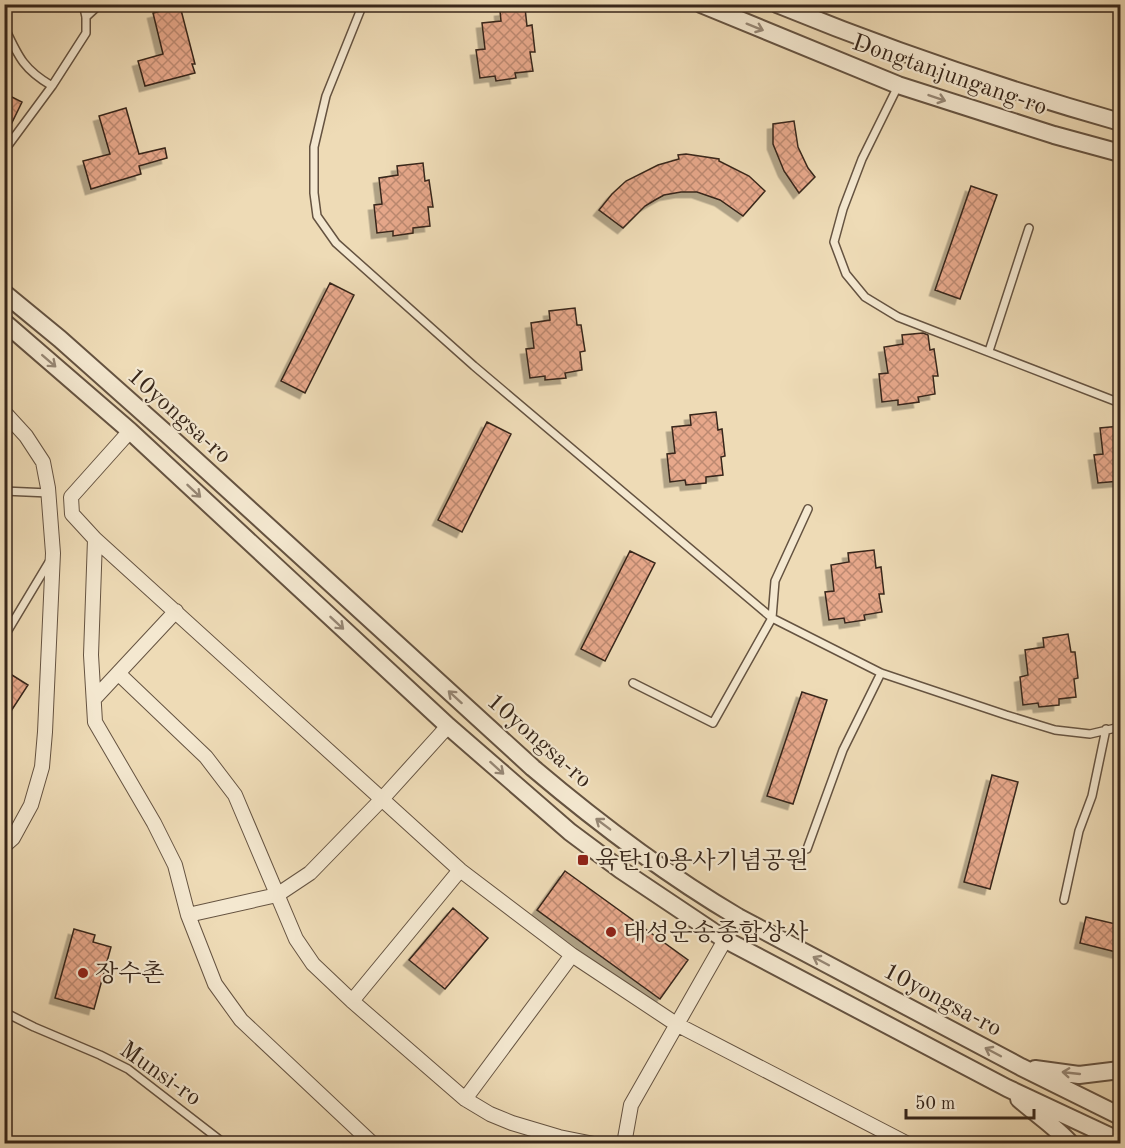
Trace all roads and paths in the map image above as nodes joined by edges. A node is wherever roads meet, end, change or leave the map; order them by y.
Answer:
1 (82, 4) edge
2 (100, 4) edge
3 (363, 4) edge
4 (701, 4) edge
5 (777, 4) edge
6 (86, 17) junction
7 (4, 26) edge
8 (898, 85) junction
9 (52, 86) junction
10 (1120, 122) edge
11 (4, 151) edge
12 (1120, 153) edge
13 (1029, 228) dead end
14 (4, 293) edge
15 (4, 322) edge
16 (989, 351) junction
17 (1120, 403) edge
18 (4, 412) edge
19 (130, 431) junction
20 (4, 491) edge
21 (49, 493) junction
22 (808, 509) dead end
23 (95, 539) junction
24 (53, 553) junction
25 (176, 611) junction
26 (772, 618) junction
27 (4, 637) edge
28 (881, 673) junction
29 (119, 674) junction
30 (633, 683) dead end
31 (93, 699) junction
32 (448, 726) junction
33 (1120, 727) edge
34 (1106, 729) junction
35 (382, 799) junction
36 (4, 846) edge
37 (807, 849) dead end
38 (460, 870) junction
39 (277, 895) junction
40 (1064, 900) dead end
41 (188, 915) junction
42 (738, 917) junction
43 (724, 939) junction
44 (572, 955) junction
45 (352, 1001) junction
46 (4, 1012) edge
47 (676, 1024) junction
48 (1021, 1067) junction
49 (1120, 1070) edge
50 (1007, 1088) junction
51 (465, 1099) junction
52 (1120, 1116) edge
53 (1120, 1141) edge
54 (225, 1143) edge
55 (374, 1143) edge
56 (594, 1143) edge
57 (624, 1143) edge
58 (908, 1143) edge
59 (1071, 1143) edge

1 - 6 lane
2 - 6 lane
3 - 26 lane
4 -> 8 street, Dongtanjungang-ro
5 - 10 street, Dongtanjungang-ro
6 - 9 lane
7 - 9 lane
8 -> 12 street, Dongtanjungang-ro
8 - 16 lane
9 - 11 lane
13 - 16 lane
42 -> 14 street, 10yongsa-ro
15 -> 19 street, 10yongsa-ro
16 - 17 lane
18 - 21 street
19 - 23 street
19 -> 32 street, 10yongsa-ro
20 - 21 lane
21 - 24 street
22 - 26 lane
23 - 25 street
23 - 31 street
24 - 27 lane
24 - 36 street
25 - 29 street
25 - 35 street
26 - 28 lane
26 - 30 lane
28 - 34 lane
28 - 37 lane
29 - 31 street
29 - 39 street
31 - 41 street
32 - 35 street
32 -> 43 street, 10yongsa-ro
33 - 34 lane
34 - 40 lane
35 - 38 street
35 - 39 street
38 - 44 street
38 - 45 street
39 - 41 street
39 - 45 street
41 - 55 street
42 - 43 street
48 -> 42 street, 10yongsa-ro
43 - 47 street
43 - 50 street, 10yongsa-ro
44 - 47 street
44 - 51 street
45 - 51 street
46 - 54 lane, Munsi-ro
47 - 57 street
47 - 58 street
49 -> 48 street
48 - 52 street, 10yongsa-ro
50 - 53 street, 10yongsa-ro
50 - 59 street
51 - 56 street

